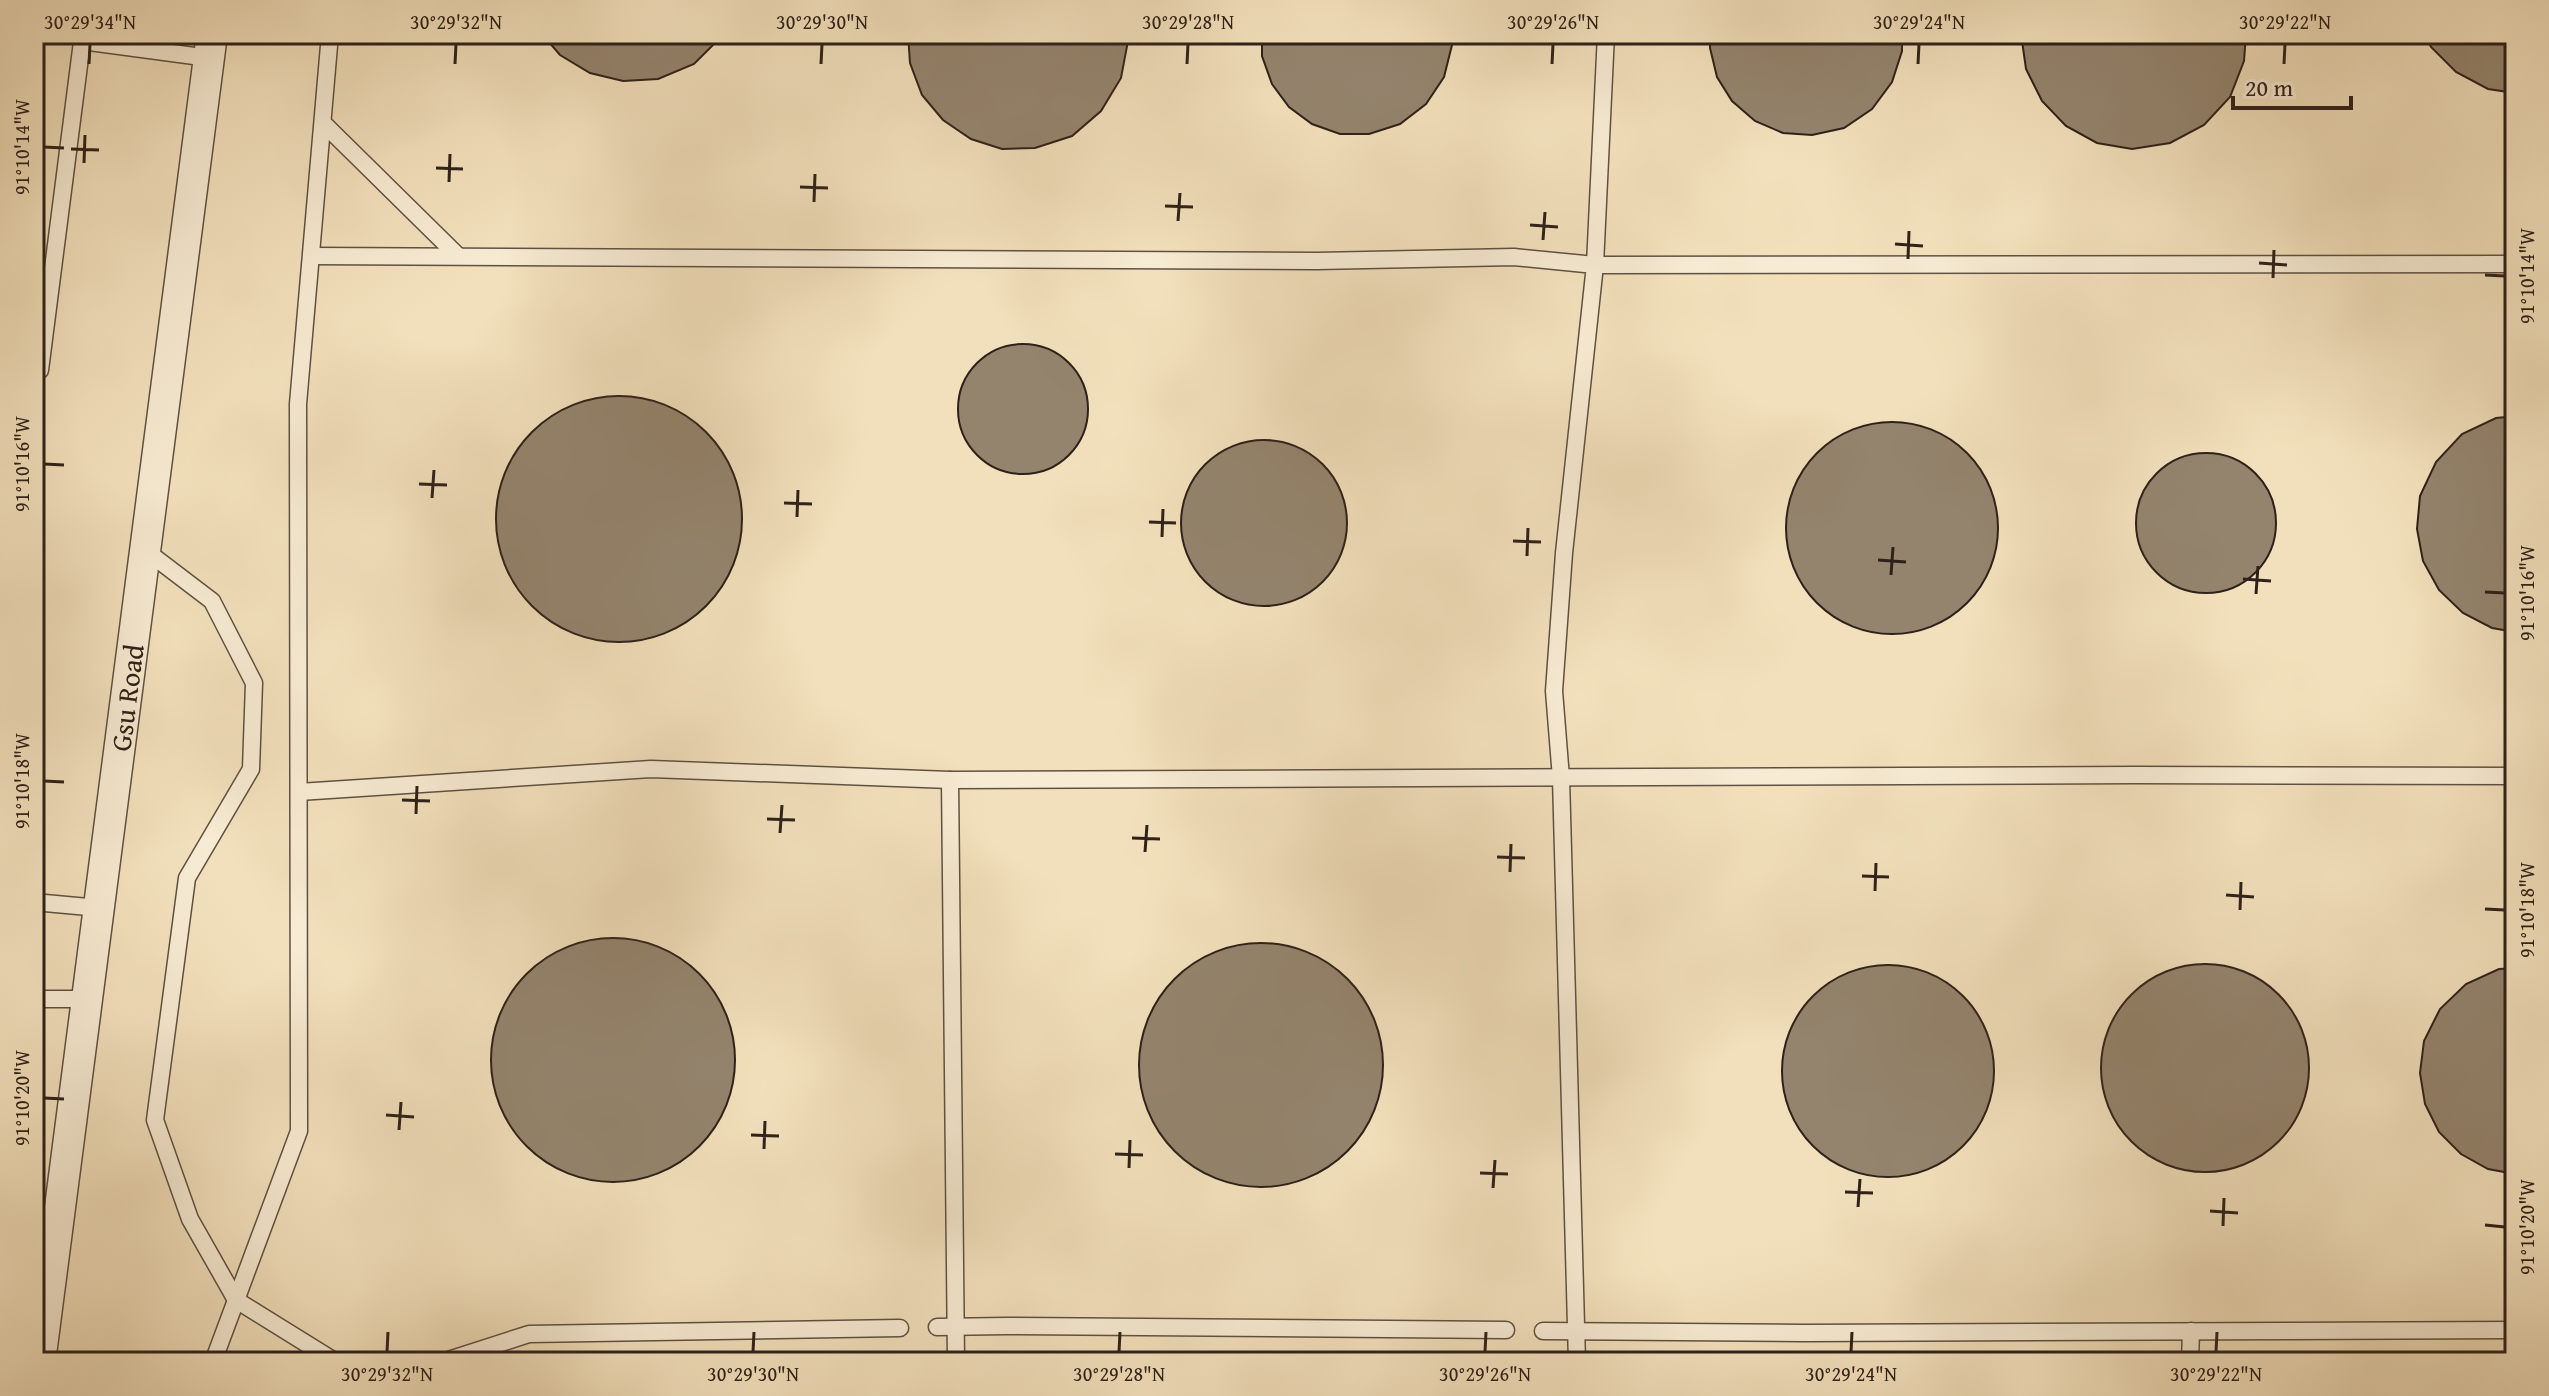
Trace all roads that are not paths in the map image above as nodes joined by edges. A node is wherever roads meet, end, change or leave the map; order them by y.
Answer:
1 (330, 34) edge
2 (1606, 34) edge
3 (83, 37) edge
4 (210, 46) edge
5 (323, 123) junction
6 (312, 256) junction
7 (458, 256) junction
8 (2515, 264) edge
9 (1595, 265) junction
10 (34, 370) edge
11 (145, 550) junction
12 (2515, 776) edge
13 (1561, 778) junction
14 (950, 780) junction
15 (299, 792) junction
16 (34, 902) edge
17 (99, 908) junction
18 (34, 999) edge
19 (87, 999) junction
20 (58, 1216) junction
21 (34, 1234) edge
22 (236, 1300) junction
23 (937, 1327) dead end
24 (956, 1327) junction
25 (900, 1328) dead end
26 (1506, 1330) dead end
27 (2515, 1330) edge
28 (1543, 1331) dead end
29 (1578, 1331) junction
30 (2191, 1331) junction
31 (40, 1362) edge
32 (213, 1362) edge
33 (336, 1362) edge
34 (442, 1362) edge
35 (956, 1362) edge
36 (1577, 1362) edge
37 (2190, 1362) edge

1 - 5 lane
2 - 9 lane
3 - 4 lane
3 - 10 lane
4 - 11 street, Gsu Road
5 - 6 lane
5 - 7 lane
6 - 7 lane
6 - 15 lane
7 - 9 lane
8 - 9 lane
9 - 13 lane
11 - 17 street, Gsu Road
11 - 22 lane
12 - 13 lane
13 - 14 lane
13 - 29 lane
14 - 15 lane
14 - 24 lane
15 - 22 lane
16 - 17 lane
17 - 19 street, Gsu Road
18 - 19 lane
19 - 20 street, Gsu Road
20 - 21 lane
20 - 31 street, Gsu Road
22 - 32 lane
22 - 33 lane
23 - 24 lane
24 - 26 lane
24 - 35 lane
25 - 34 lane
27 - 30 lane
28 - 29 lane
29 - 30 lane
29 - 36 lane
30 - 37 lane

